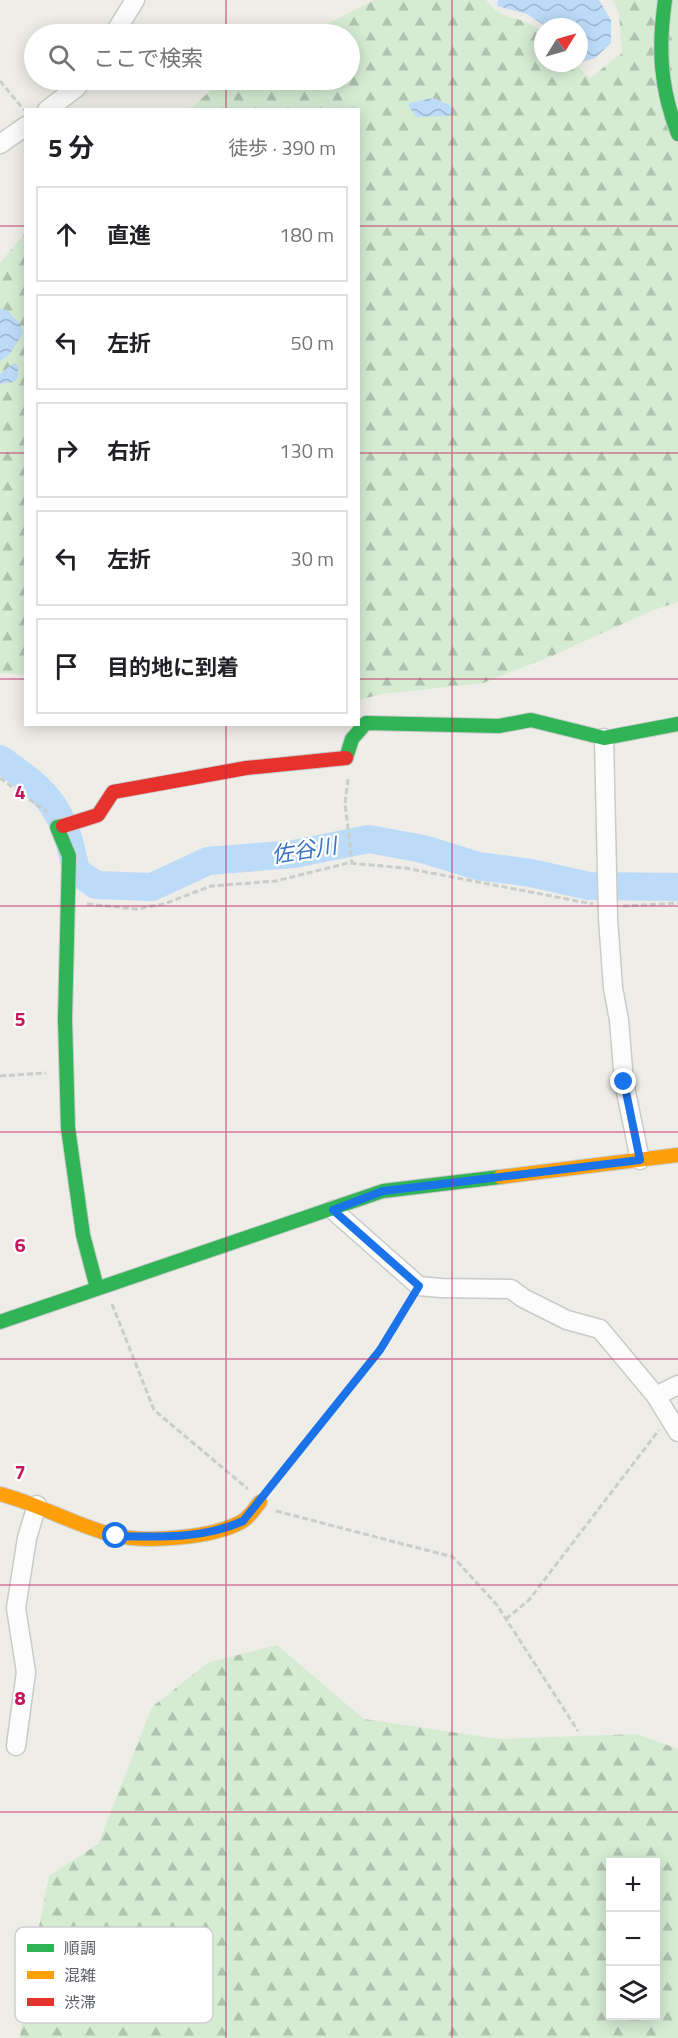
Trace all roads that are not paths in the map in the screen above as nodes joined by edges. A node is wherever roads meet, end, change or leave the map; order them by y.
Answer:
1 (135, 0) edge
2 (665, 0) edge
3 (120, 24) edge
4 (73, 90) edge
5 (50, 108) edge
6 (24, 127) edge
7 (678, 134) edge
8 (0, 144) edge
9 (678, 724) edge
10 (604, 738) junction
11 (678, 1155) edge
12 (640, 1160) junction
13 (333, 1210) junction
14 (101, 1287) junction
15 (0, 1322) edge
16 (678, 1385) edge
17 (656, 1396) junction
18 (673, 1425) edge
19 (0, 1494) edge
20 (260, 1502) road end
21 (37, 1505) junction
22 (16, 1746) dead end

1 - 3 street
2 - 7 street
4 - 5 street
6 - 8 street
9 - 10 street
10 - 12 street
10 - 14 street
11 - 12 street
12 - 13 street
13 - 14 street
13 - 17 street
14 - 15 street
16 - 17 street
17 - 18 street
19 - 21 street
20 - 21 street
21 - 22 street

